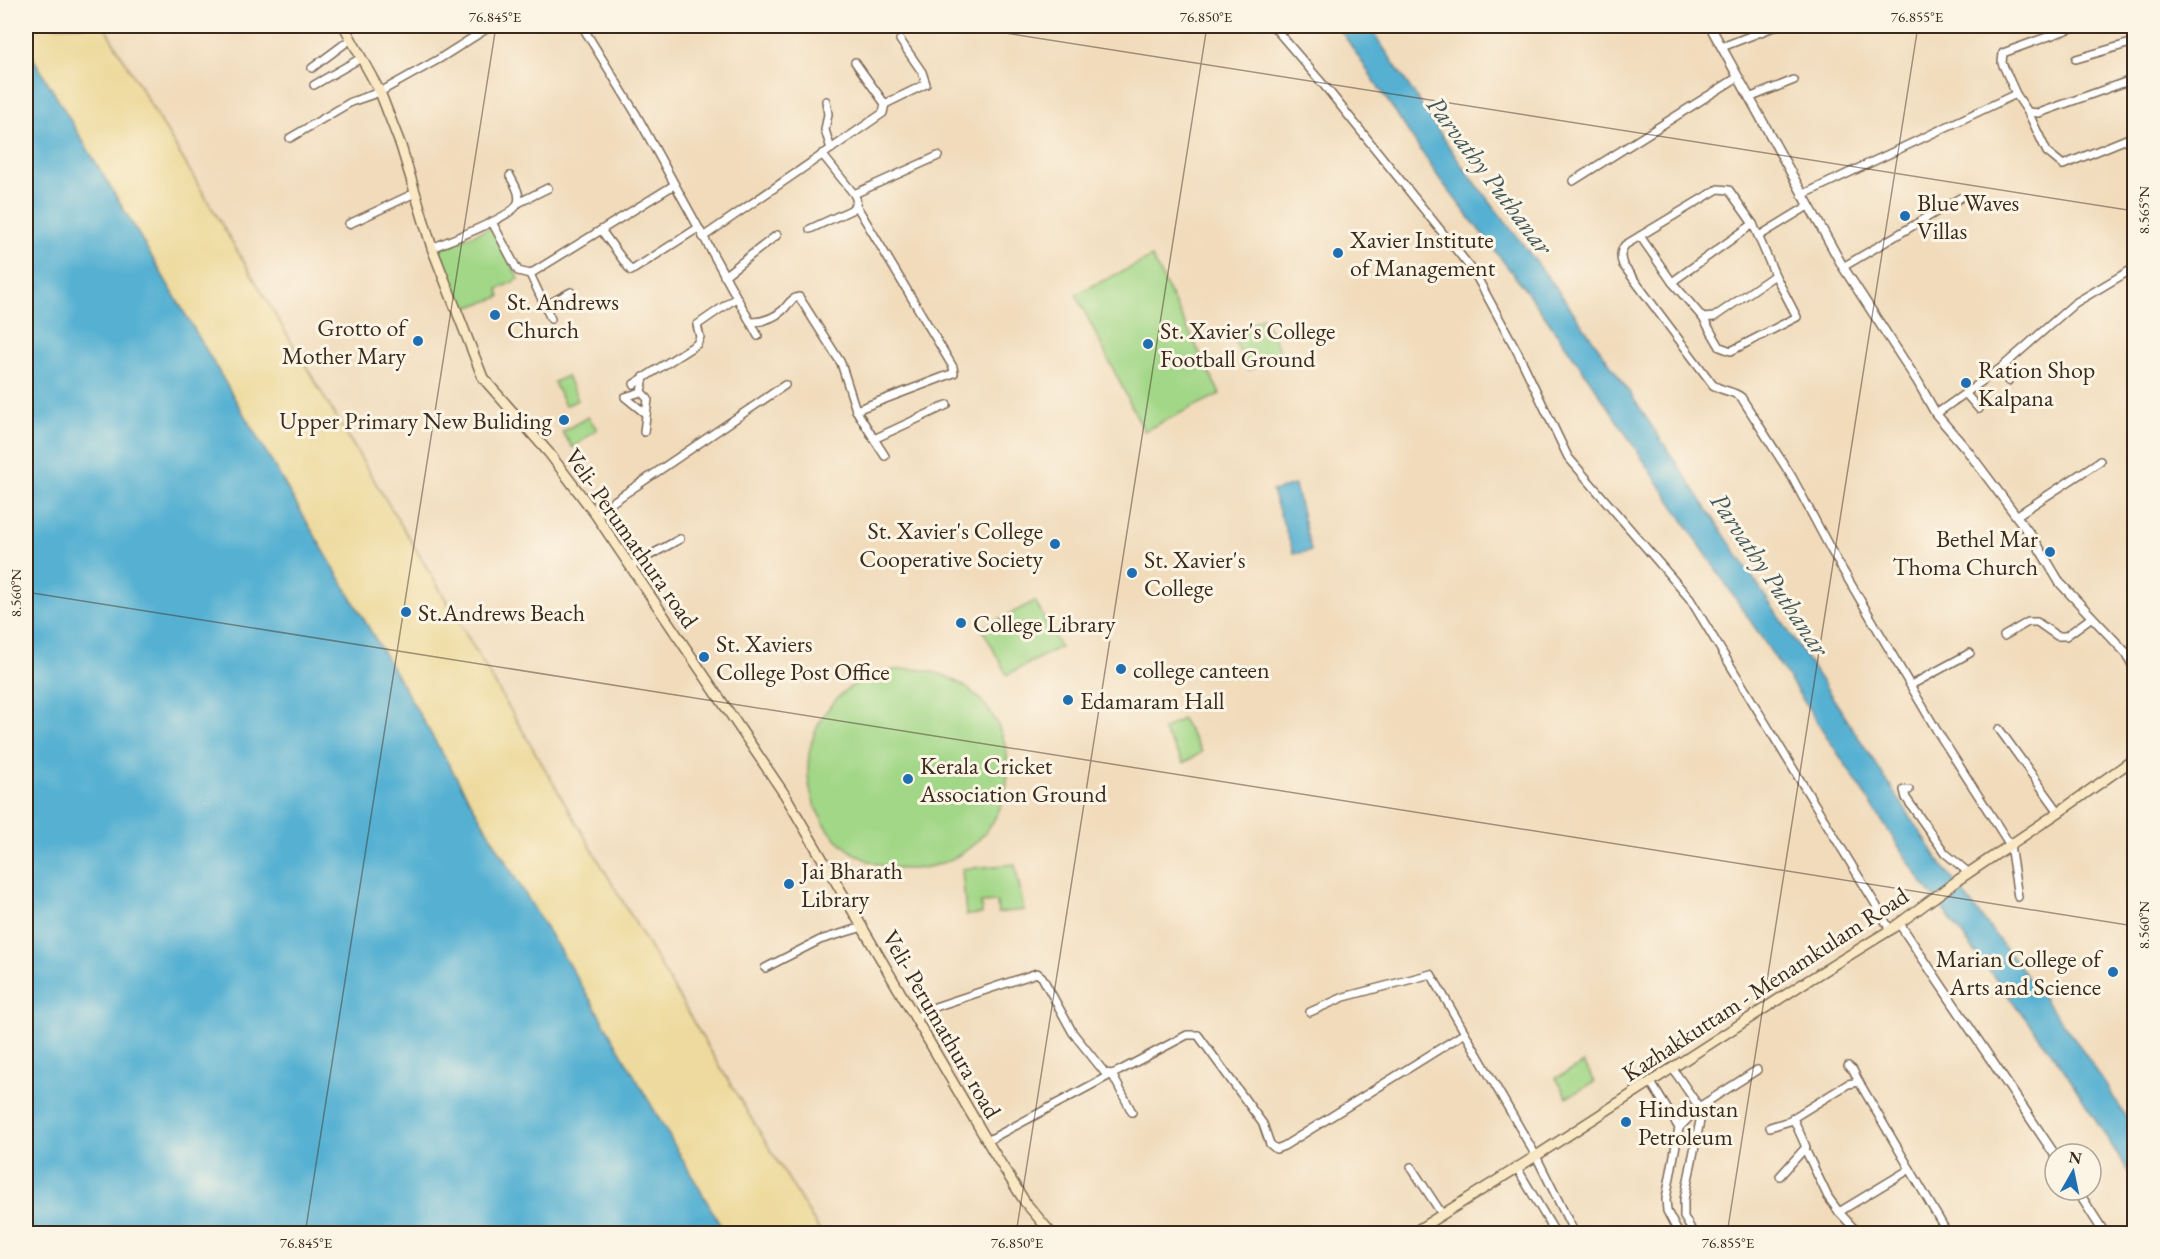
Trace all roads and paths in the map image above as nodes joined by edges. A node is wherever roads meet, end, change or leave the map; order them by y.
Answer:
1 (344, 26) edge
2 (491, 26) edge
3 (582, 26) edge
4 (1273, 26) edge
5 (1710, 26) edge
6 (1776, 26) edge
7 (2077, 26) edge
8 (351, 39) junction
9 (900, 40) dead end
10 (2134, 42) edge
11 (1722, 47) junction
12 (361, 58) junction
13 (2076, 59) dead end
14 (855, 62) dead end
15 (312, 68) dead end
16 (1738, 77) junction
17 (2134, 79) edge
18 (1794, 80) dead end
19 (314, 86) dead end
20 (380, 92) junction
21 (2016, 94) junction
22 (1749, 98) junction
23 (826, 101) dead end
24 (885, 104) junction
25 (2028, 112) junction
26 (2134, 135) edge
27 (290, 138) dead end
28 (831, 148) junction
29 (822, 154) junction
30 (938, 156) dead end
31 (510, 176) dead end
32 (1573, 181) dead end
33 (674, 185) junction
34 (548, 188) dead end
35 (415, 193) junction
36 (854, 194) junction
37 (1802, 195) junction
38 (1960, 198) dead end
39 (518, 203) junction
40 (856, 205) junction
41 (1808, 206) junction
42 (492, 222) junction
43 (349, 224) dead end
44 (1754, 224) junction
45 (698, 228) junction
46 (810, 229) dead end
47 (601, 230) junction
48 (777, 234) dead end
49 (1640, 236) junction
50 (1759, 236) junction
51 (703, 237) junction
52 (432, 248) junction
53 (1843, 267) junction
54 (2134, 268) edge
55 (530, 274) junction
56 (1775, 275) junction
57 (724, 276) junction
58 (1672, 282) junction
59 (571, 292) dead end
60 (736, 297) junction
61 (545, 306) junction
62 (1703, 318) junction
63 (551, 319) dead end
64 (750, 322) junction
65 (758, 336) dead end
66 (2001, 368) junction
67 (644, 377) junction
68 (2008, 381) dead end
69 (634, 384) dead end
70 (785, 385) dead end
71 (641, 392) junction
72 (1965, 393) junction
73 (947, 405) dead end
74 (1979, 409) dead end
75 (856, 410) junction
76 (646, 414) junction
77 (1936, 414) junction
78 (644, 432) dead end
79 (874, 439) junction
80 (885, 456) dead end
81 (2100, 461) dead end
82 (595, 514) junction
83 (2016, 516) junction
84 (680, 538) dead end
85 (630, 566) junction
86 (2092, 617) junction
87 (2004, 636) dead end
88 (1970, 653) dead end
89 (2134, 668) edge
90 (1911, 685) junction
91 (1999, 729) dead end
92 (2134, 759) edge
93 (1909, 790) dead end
94 (2059, 812) junction
95 (2010, 845) junction
96 (1969, 873) junction
97 (2018, 897) dead end
98 (1899, 923) junction
99 (863, 927) junction
100 (1890, 930) junction
101 (765, 968) dead end
102 (1310, 1012) dead end
103 (917, 1017) junction
104 (1465, 1033) junction
105 (1848, 1066) dead end
106 (1673, 1069) junction
107 (1757, 1070) dead end
108 (1112, 1074) junction
109 (1650, 1081) junction
110 (1859, 1082) junction
111 (1699, 1107) junction
112 (1132, 1112) dead end
113 (1793, 1120) junction
114 (1770, 1126) dead end
115 (1679, 1128) junction
116 (987, 1141) junction
117 (2046, 1142) edge
118 (1805, 1149) junction
119 (1536, 1156) junction
120 (1411, 1167) dead end
121 (1516, 1168) junction
122 (1910, 1169) junction
123 (1780, 1176) dead end
124 (2085, 1202) edge
125 (1839, 1212) junction
126 (1443, 1214) junction
127 (1052, 1233) edge
128 (1411, 1233) edge
129 (1556, 1233) edge
130 (1575, 1233) edge
131 (1679, 1233) edge
132 (1694, 1233) edge
133 (1859, 1233) edge
134 (1948, 1233) edge
135 (2105, 1233) edge

1 - 8 main road, Veli- Perumathura road
2 - 20 street
3 - 33 street
4 - 100 street
5 - 11 street
6 - 11 street
7 - 21 street
8 - 12 main road, Veli- Perumathura road
8 - 15 street
9 - 24 street
10 - 13 street
11 - 16 street
12 - 19 street
12 - 20 main road, Veli- Perumathura road
14 - 24 street
16 - 22 street
16 - 32 street
17 - 25 street
18 - 22 street
20 - 27 street
20 - 35 main road, Veli- Perumathura road
21 - 25 street
21 - 37 street
22 - 37 street
23 - 28 street
24 - 28 street
25 - 26 street
28 - 29 street
29 - 36 street
29 - 51 street
30 - 36 street
31 - 39 street
33 - 45 street
33 - 47 street
34 - 39 street
35 - 43 street
35 - 52 main road, Veli- Perumathura road
36 - 40 street
37 - 41 street
38 - 53 street
39 - 42 street
40 - 46 street
40 - 75 street
41 - 50 street
41 - 53 street
42 - 52 street
42 - 55 street
44 - 49 street
44 - 50 street
44 - 58 street
45 - 47 street
45 - 51 street
47 - 55 street
48 - 57 street
49 - 58 street
49 - 90 street
50 - 56 street
51 - 57 street
52 - 82 main road, Veli- Perumathura road
53 - 77 street
54 - 66 street
55 - 61 street
56 - 62 street
56 - 62 street
57 - 60 street
58 - 62 street
59 - 61 street
60 - 64 street
60 - 67 street
61 - 63 street
64 - 65 street
64 - 75 street
66 - 68 street
66 - 72 street
67 - 69 street
67 - 71 street
70 - 82 street
71 - 76 street
71 - 76 street
72 - 74 street
72 - 77 street
73 - 79 street
75 - 79 street
76 - 78 street
77 - 83 street
79 - 80 street
81 - 83 street
82 - 85 main road, Veli- Perumathura road
83 - 86 street
84 - 85 street
85 - 99 main road, Veli- Perumathura road
86 - 87 street
86 - 89 street
88 - 90 street
90 - 95 street
91 - 94 street
92 - 94 main road, Kazhakkuttam - Menamkulam Road
93 - 96 street
94 - 95 main road, Kazhakkuttam - Menamkulam Road
95 - 96 main road, Kazhakkuttam - Menamkulam Road
95 - 97 street
96 - 98 main road, Kazhakkuttam - Menamkulam Road
98 - 100 main road, Kazhakkuttam - Menamkulam Road
98 - 117 street
99 - 101 street
99 - 103 main road, Veli- Perumathura road
100 - 106 main road, Kazhakkuttam - Menamkulam Road
102 - 104 street
103 - 108 street
103 - 116 main road, Veli- Perumathura road
104 - 108 street
104 - 119 street
105 - 110 street
106 - 109 main road, Kazhakkuttam - Menamkulam Road
106 - 111 street
107 - 111 street
108 - 112 street
108 - 116 street
109 - 115 street
109 - 119 main road, Kazhakkuttam - Menamkulam Road
110 - 113 street
110 - 122 street
111 - 115 street
111 - 132 street
113 - 114 street
113 - 118 street
115 - 131 street
116 - 127 main road, Veli- Perumathura road
118 - 123 street
118 - 125 street
119 - 121 main road, Kazhakkuttam - Menamkulam Road
119 - 130 street
120 - 126 street
121 - 126 main road, Kazhakkuttam - Menamkulam Road
121 - 129 street
122 - 125 street
122 - 134 street
124 - 135 street
125 - 133 street
126 - 128 main road, Kazhakkuttam - Menamkulam Road

